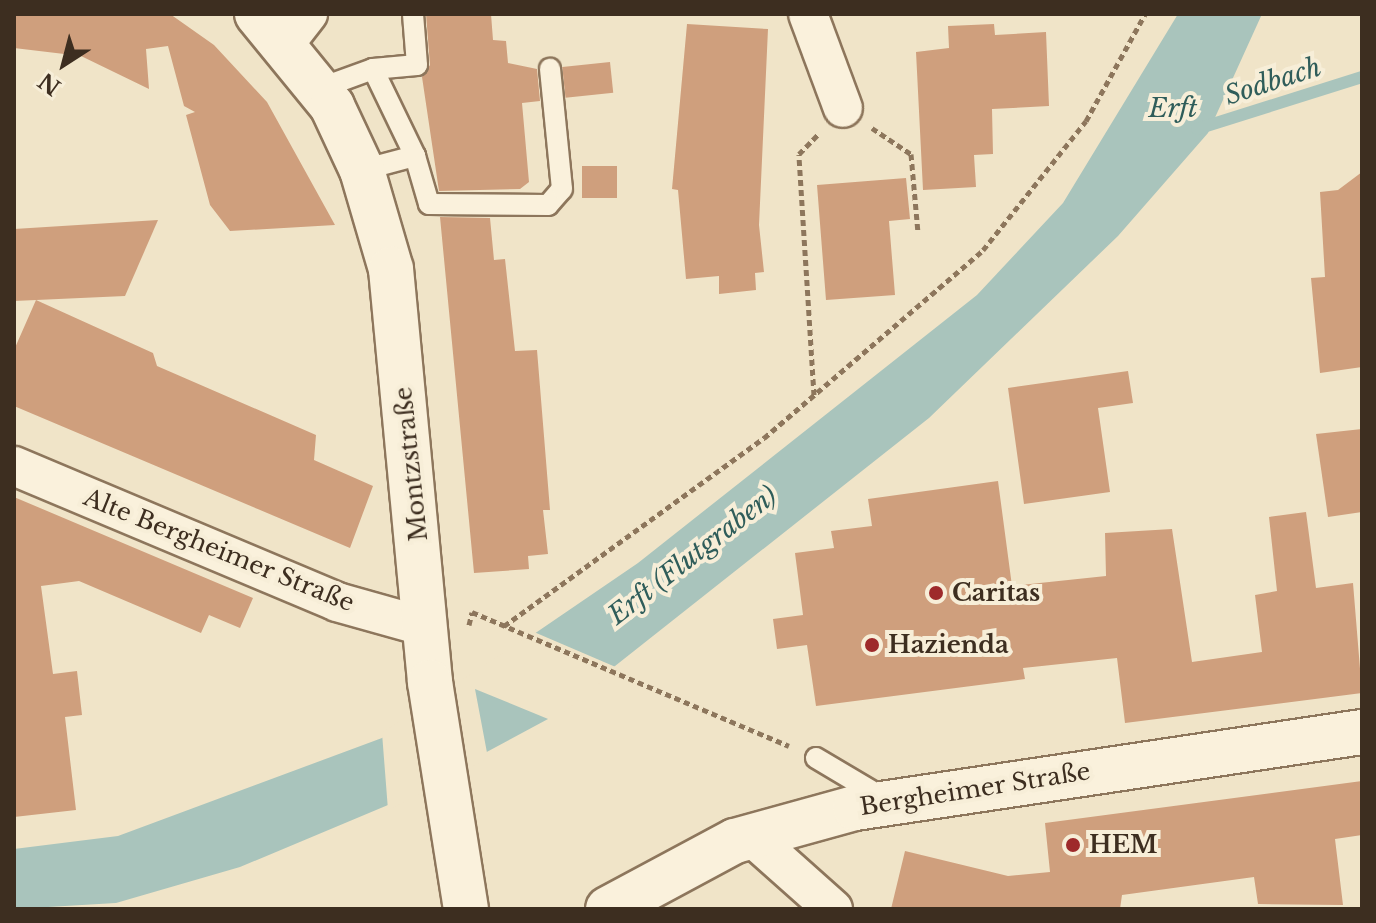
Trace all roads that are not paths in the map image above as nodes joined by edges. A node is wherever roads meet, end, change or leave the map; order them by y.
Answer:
1 (413, 14) edge
2 (808, 14) edge
3 (284, 23) edge
4 (373, 69) junction
5 (550, 69) dead end
6 (321, 88) junction
7 (843, 108) road end
8 (415, 156) junction
9 (362, 170) junction
10 (14, 466) edge
11 (426, 627) junction
12 (1362, 732) edge
13 (816, 758) road end
14 (889, 802) junction
15 (751, 836) junction
16 (466, 909) edge
17 (608, 909) edge
18 (833, 909) edge

1 - 4 lane
2 - 7 street
3 - 6 main road, Montzstraße
4 - 6 lane
4 - 8 lane
5 - 8 lane
6 - 9 main road, Montzstraße
8 - 9 lane
9 - 11 main road, Montzstraße
10 - 11 street, Alte Bergheimer Straße
11 - 16 main road, Montzstraße
12 - 14 main road, Bergheimer Straße
13 - 14 lane
14 - 15 main road, Bergheimer Straße
15 - 17 main road, Bergheimer Straße
15 - 18 street

